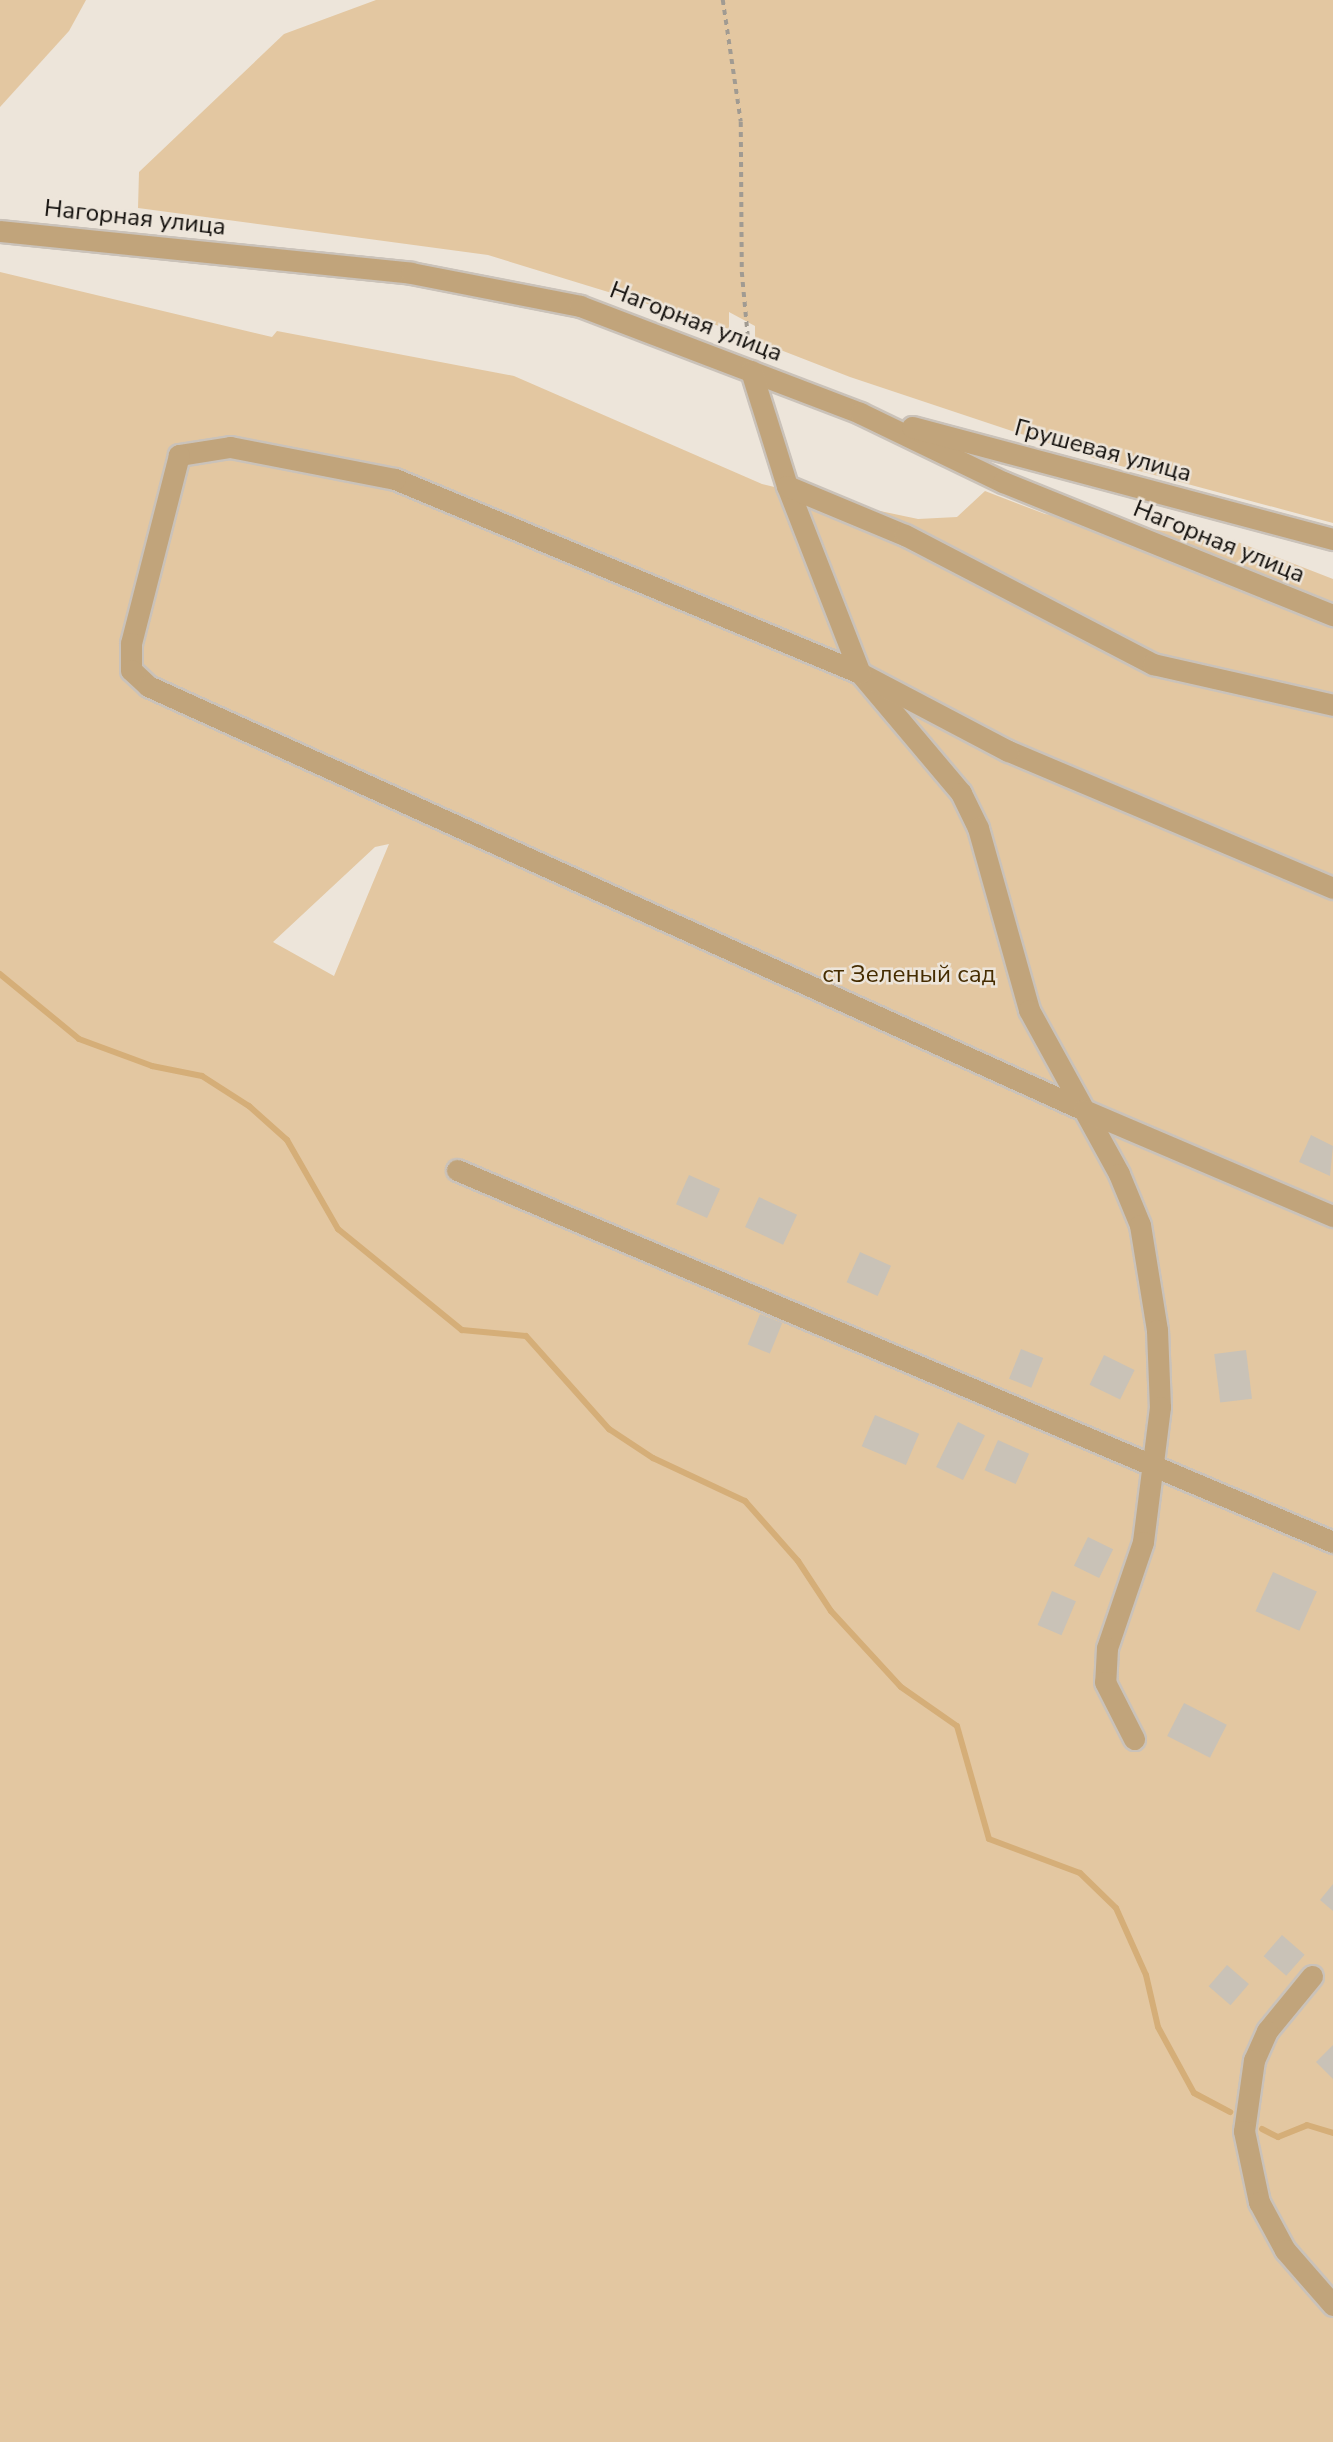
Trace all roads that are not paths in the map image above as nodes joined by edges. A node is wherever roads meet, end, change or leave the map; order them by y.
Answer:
1 (0, 231) edge
2 (751, 371) junction
3 (860, 414) junction
4 (787, 486) junction
5 (1333, 539) edge
6 (1333, 615) edge
7 (860, 673) junction
8 (1333, 705) edge
9 (1333, 888) edge
10 (1084, 1110) junction
11 (457, 1170) dead end
12 (1333, 1216) edge
13 (1151, 1465) junction
14 (1333, 1542) edge
15 (1134, 1738) dead end
16 (1312, 1976) dead end
17 (1333, 2305) edge

1 - 2 street, Нагорная улица
2 - 3 street, Нагорная улица
2 - 4 street
3 - 5 street, Грушевая улица
3 - 6 street, Нагорная улица
4 - 7 street
4 - 8 street
7 - 9 street
7 - 10 street
7 - 10 street
10 - 12 street
10 - 13 street
11 - 13 street
13 - 14 street
13 - 15 street
16 - 17 street

